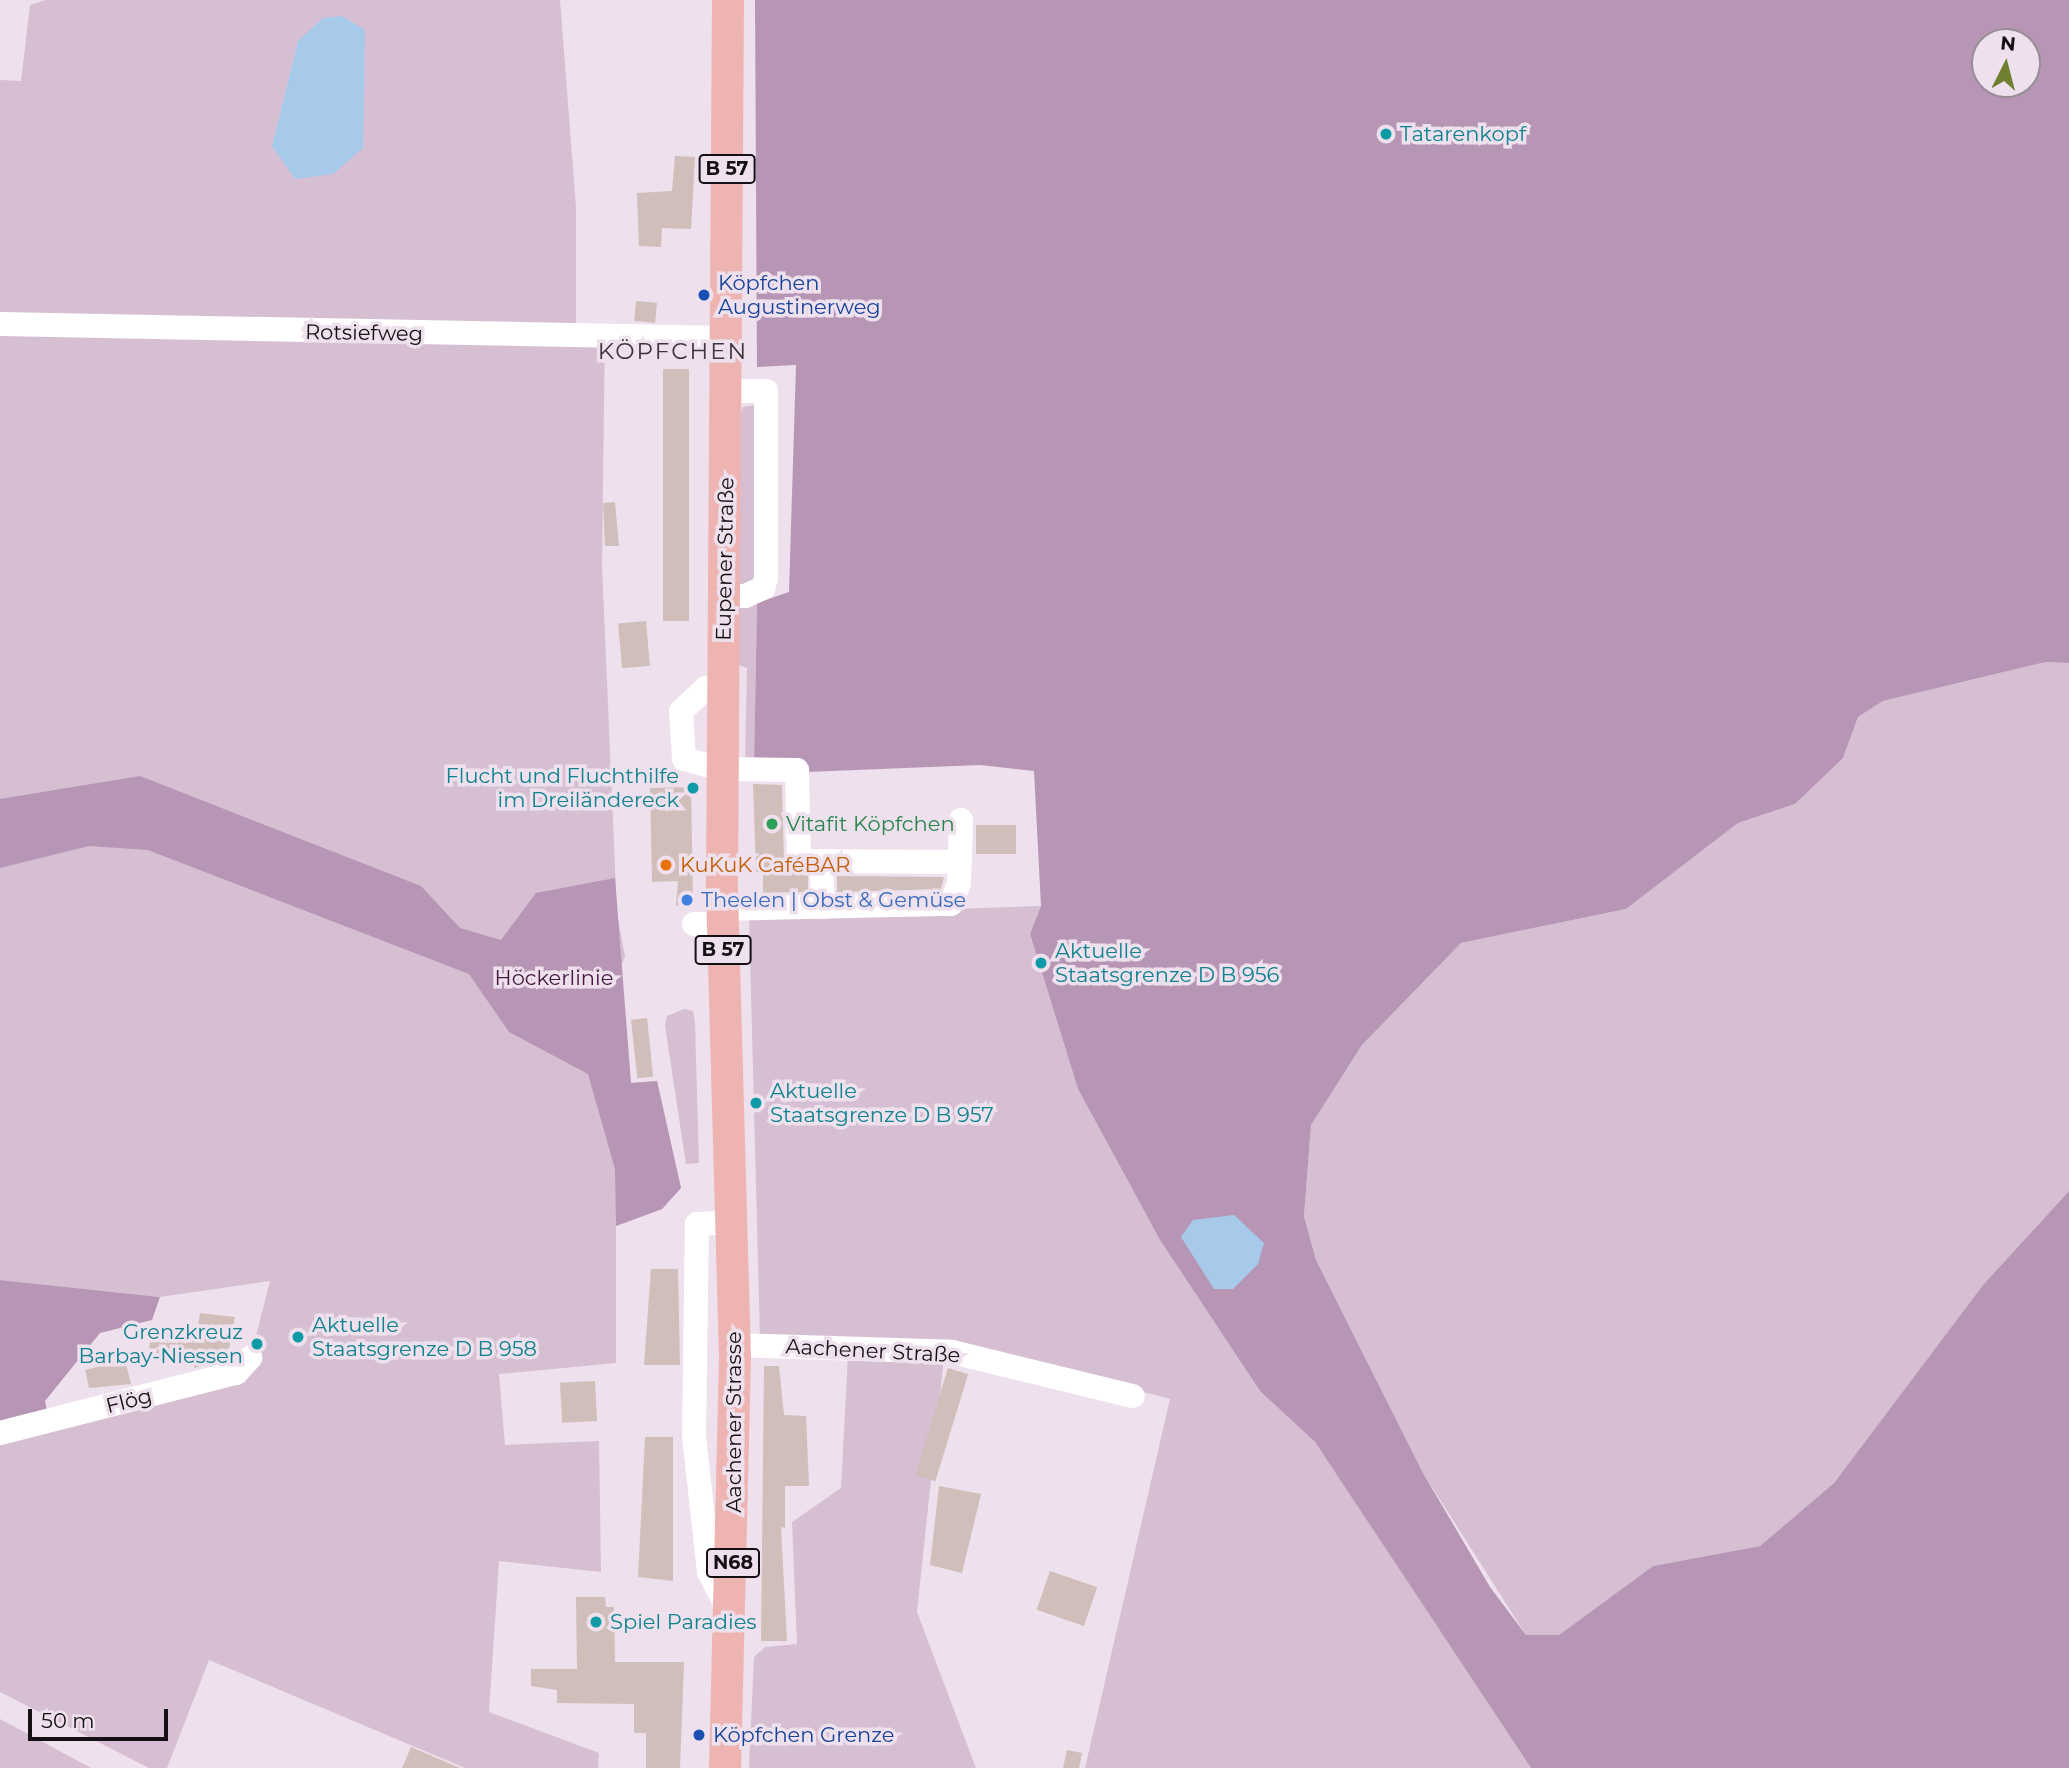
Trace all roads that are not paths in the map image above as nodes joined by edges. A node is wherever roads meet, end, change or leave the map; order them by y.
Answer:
1 (728, 0) edge
2 (0, 324) edge
3 (727, 338) junction
4 (727, 391) junction
5 (724, 596) junction
6 (723, 683) junction
7 (722, 769) junction
8 (961, 820) dead end
9 (960, 862) junction
10 (822, 878) dead end
11 (823, 907) junction
12 (713, 919) junction
13 (727, 1118) joint
14 (732, 1222) junction
15 (250, 1358) dead end
16 (734, 1359) junction
17 (697, 1373) junction
18 (1133, 1396) dead end
19 (0, 1433) edge
20 (731, 1616) junction
21 (725, 1768) edge

1 - 3 main road, Eupener Straße / B 57
2 - 3 street, Rotsiefweg
3 - 4 main road, Eupener Straße / B 57
4 - 5 main road, Eupener Straße / B 57
4 - 5 street
5 - 6 main road, Eupener Straße / B 57
6 - 7 main road, Eupener Straße / B 57
6 - 7 street
7 - 9 street
7 - 12 main road, Eupener Straße / B 57
8 - 9 street
9 - 11 street
10 - 11 street
11 - 12 street
12 - 13 main road, Eupener Straße / B 57
13 - 14 main road, Aachener Strasse / N68
14 - 16 main road, Aachener Strasse / N68
14 - 17 street
15 - 19 street, Flög
16 - 17 street, Aachener Straße
16 - 18 street, Aachener Straße
16 - 20 main road, Aachener Strasse / N68
17 - 20 street
20 - 21 main road, Aachener Strasse / N68

